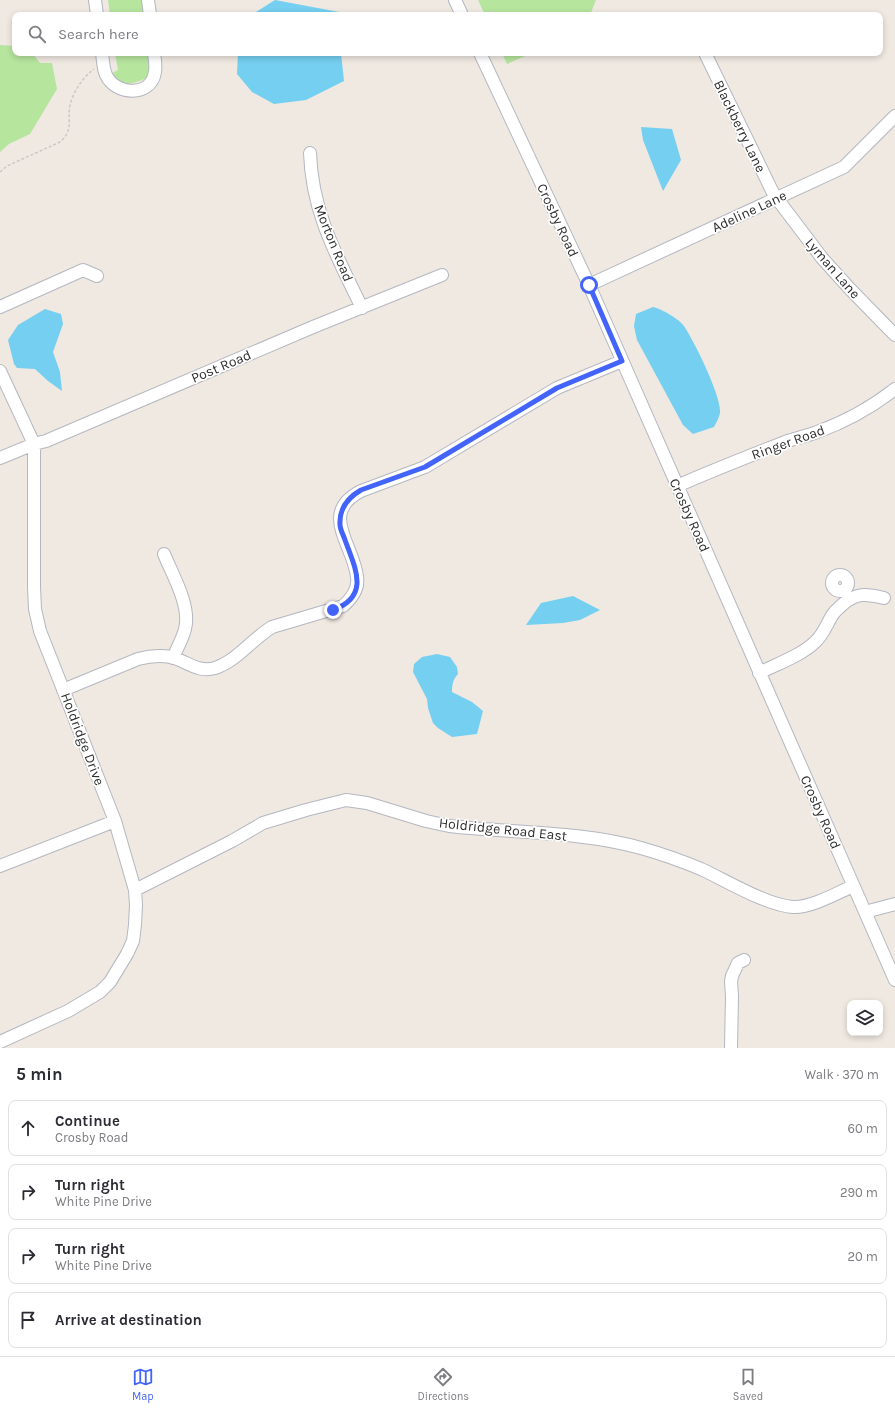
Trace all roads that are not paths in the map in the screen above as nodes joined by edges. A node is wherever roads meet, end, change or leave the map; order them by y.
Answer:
1 (95, 0) edge
2 (148, 0) edge
3 (455, 0) edge
4 (97, 12) edge
5 (150, 12) edge
6 (461, 12) edge
7 (102, 56) edge
8 (154, 56) edge
9 (481, 56) edge
10 (705, 56) edge
11 (895, 116) edge
12 (310, 153) dead end
13 (776, 199) junction
14 (442, 275) dead end
15 (97, 276) dead end
16 (589, 285) junction
17 (0, 307) edge
18 (362, 308) junction
19 (895, 335) edge
20 (622, 361) junction
21 (0, 371) edge
22 (895, 389) edge
23 (34, 444) junction
24 (0, 458) edge
25 (677, 486) junction
26 (164, 554) dead end
27 (884, 598) dead end
28 (173, 658) junction
29 (760, 673) junction
30 (63, 690) junction
31 (115, 821) junction
32 (0, 866) edge
33 (853, 886) junction
34 (135, 890) junction
35 (895, 904) edge
36 (865, 912) junction
37 (744, 960) dead end
38 (895, 980) edge
39 (0, 1042) edge
40 (731, 1048) edge

1 - 4 street
2 - 5 street
3 - 6 street
7 - 8 street
9 - 16 street, Crosby Road
10 - 13 street, Blackberry Lane
11 - 13 street, Adeline Lane
12 - 18 street, Morton Road
13 - 16 street, Adeline Lane
13 - 19 street, Lyman Lane
14 - 18 street, Post Road
15 - 17 street
16 - 20 street, Crosby Road
18 - 23 street, Post Road
20 - 25 street, Crosby Road
20 - 28 street
21 - 23 street, Holdridge Drive
22 - 25 street, Ringer Road
23 - 24 street, Post Road
23 - 30 street, Holdridge Drive
25 - 29 street, Crosby Road
26 - 28 street
27 - 29 street
28 - 30 street
29 - 33 street, Crosby Road
30 - 31 street, Holdridge Drive
31 - 32 street
31 - 34 street, Holdridge Drive
33 - 34 street, Holdridge Road East
33 - 36 street, Crosby Road
34 - 39 street, Holdridge Drive
35 - 36 street
36 - 38 street, Crosby Road
37 - 40 street

